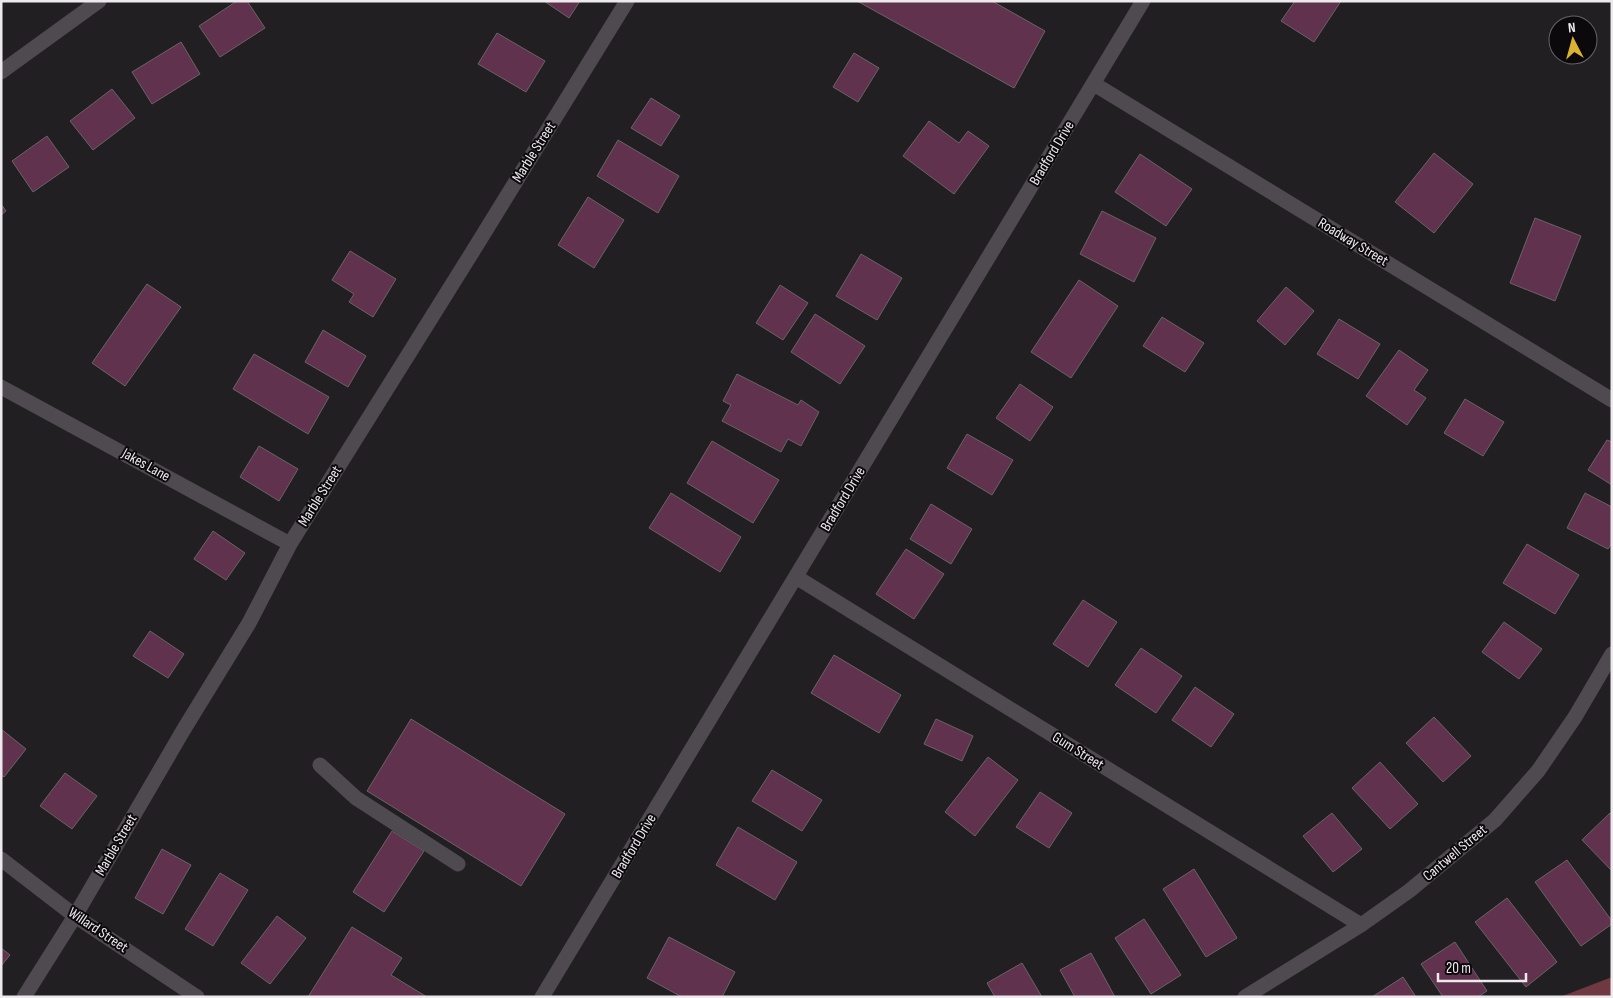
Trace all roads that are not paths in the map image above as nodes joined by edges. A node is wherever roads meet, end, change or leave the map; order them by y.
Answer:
1 (99, 1) edge
2 (627, 1) edge
3 (1143, 1) edge
4 (1, 72) edge
5 (1094, 84) junction
6 (1, 387) edge
7 (1612, 400) edge
8 (290, 544) junction
9 (796, 577) junction
10 (1612, 654) edge
11 (320, 765) dead end
12 (1, 860) edge
13 (458, 864) dead end
14 (75, 916) junction
15 (1360, 926) junction
16 (24, 997) edge
17 (197, 997) edge
18 (542, 997) edge
19 (1245, 997) edge

1 - 4 street
2 - 8 street, Marble Street
3 - 5 street, Bradford Drive
5 - 7 street, Roadway Street
5 - 9 street, Bradford Drive
6 - 8 street, Jakes Lane
8 - 14 street, Marble Street
9 - 15 street, Gum Street
9 - 18 street, Bradford Drive
10 - 15 street, Cantwell Street
11 - 13 street
12 - 14 street, Willard Street
14 - 16 street, Marble Street
14 - 17 street, Willard Street
15 - 19 street, Cantwell Street

